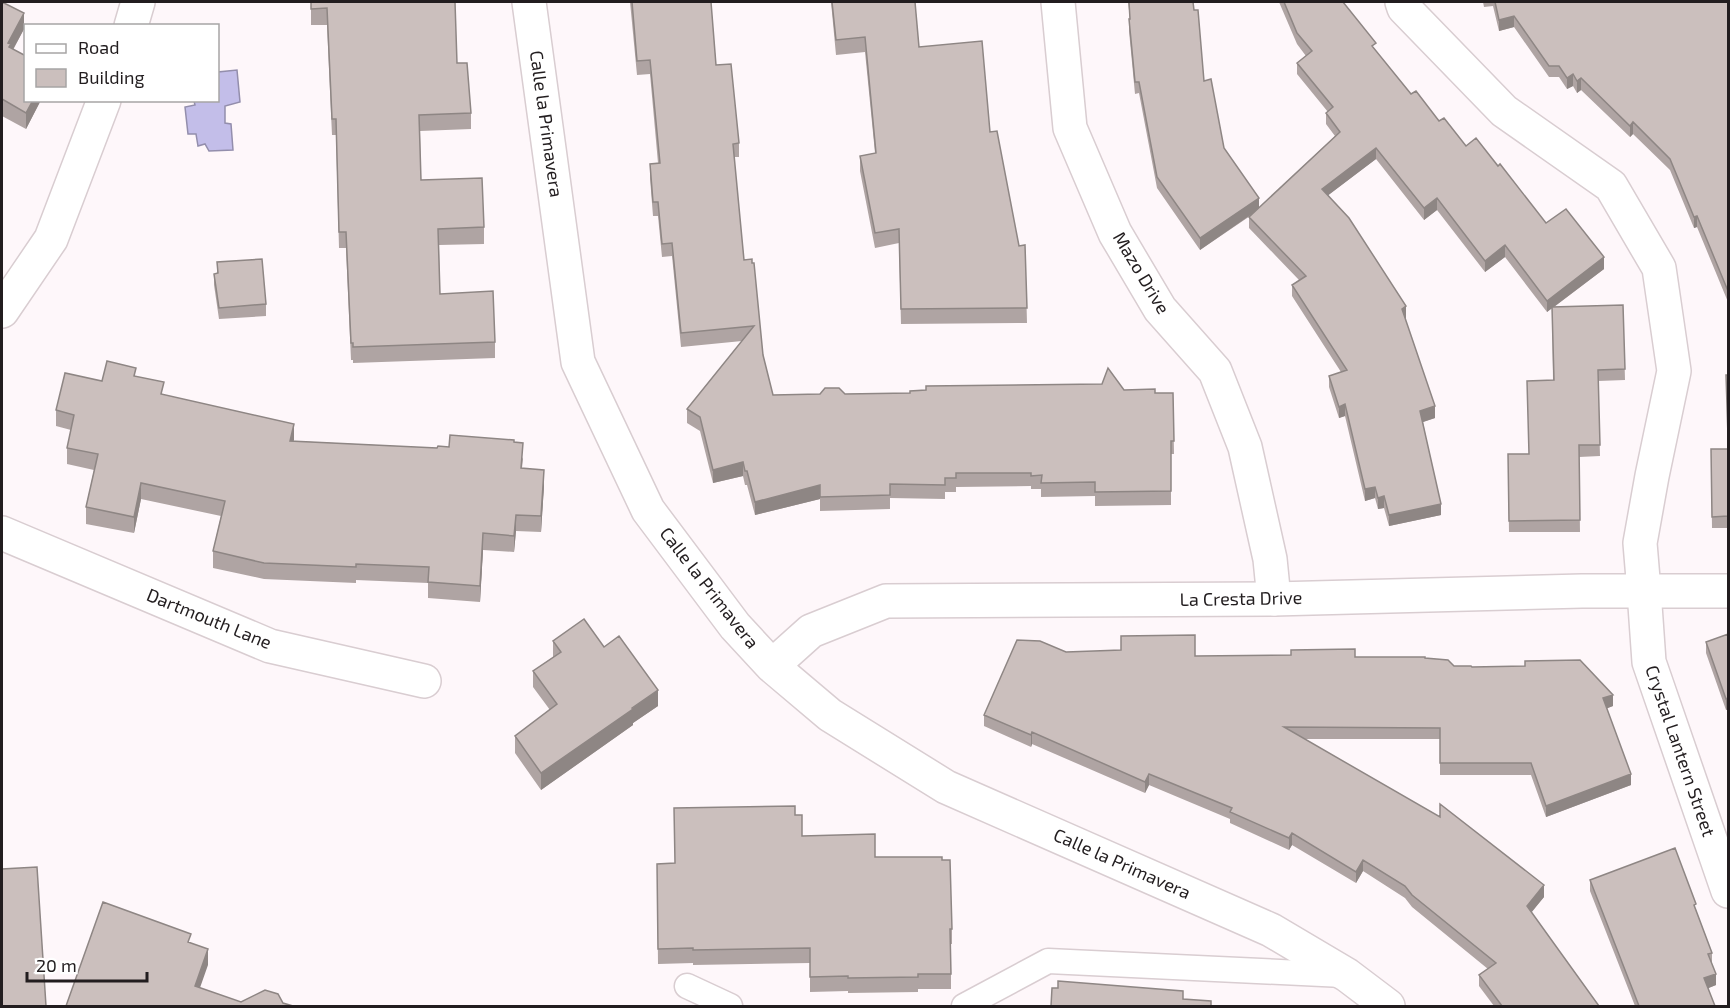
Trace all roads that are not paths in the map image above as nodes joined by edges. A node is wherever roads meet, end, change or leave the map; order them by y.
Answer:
1 (138, 2) edge
2 (529, 2) edge
3 (1058, 2) edge
4 (1402, 2) edge
5 (132, 24) edge
6 (103, 102) edge
7 (2, 311) edge
8 (2, 532) edge
9 (1644, 591) junction
10 (1728, 591) edge
11 (1274, 599) junction
12 (772, 666) junction
13 (424, 681) dead end
14 (1728, 891) edge
15 (1347, 975) junction
16 (687, 986) dead end
17 (730, 1006) edge
18 (964, 1006) edge
19 (1388, 1006) edge

1 - 5 street
2 - 12 street, Calle la Primavera
3 - 11 street, Mazo Drive
4 - 9 street, Crystal Lantern Street
6 - 7 street
8 - 13 street, Dartmouth Lane
9 - 10 street, La Cresta Drive
9 - 11 street, La Cresta Drive
9 - 14 street, Crystal Lantern Street
11 - 12 street, La Cresta Drive
12 - 15 street, Calle la Primavera
15 - 18 lane
15 - 19 street, Calle la Primavera
16 - 17 lane

